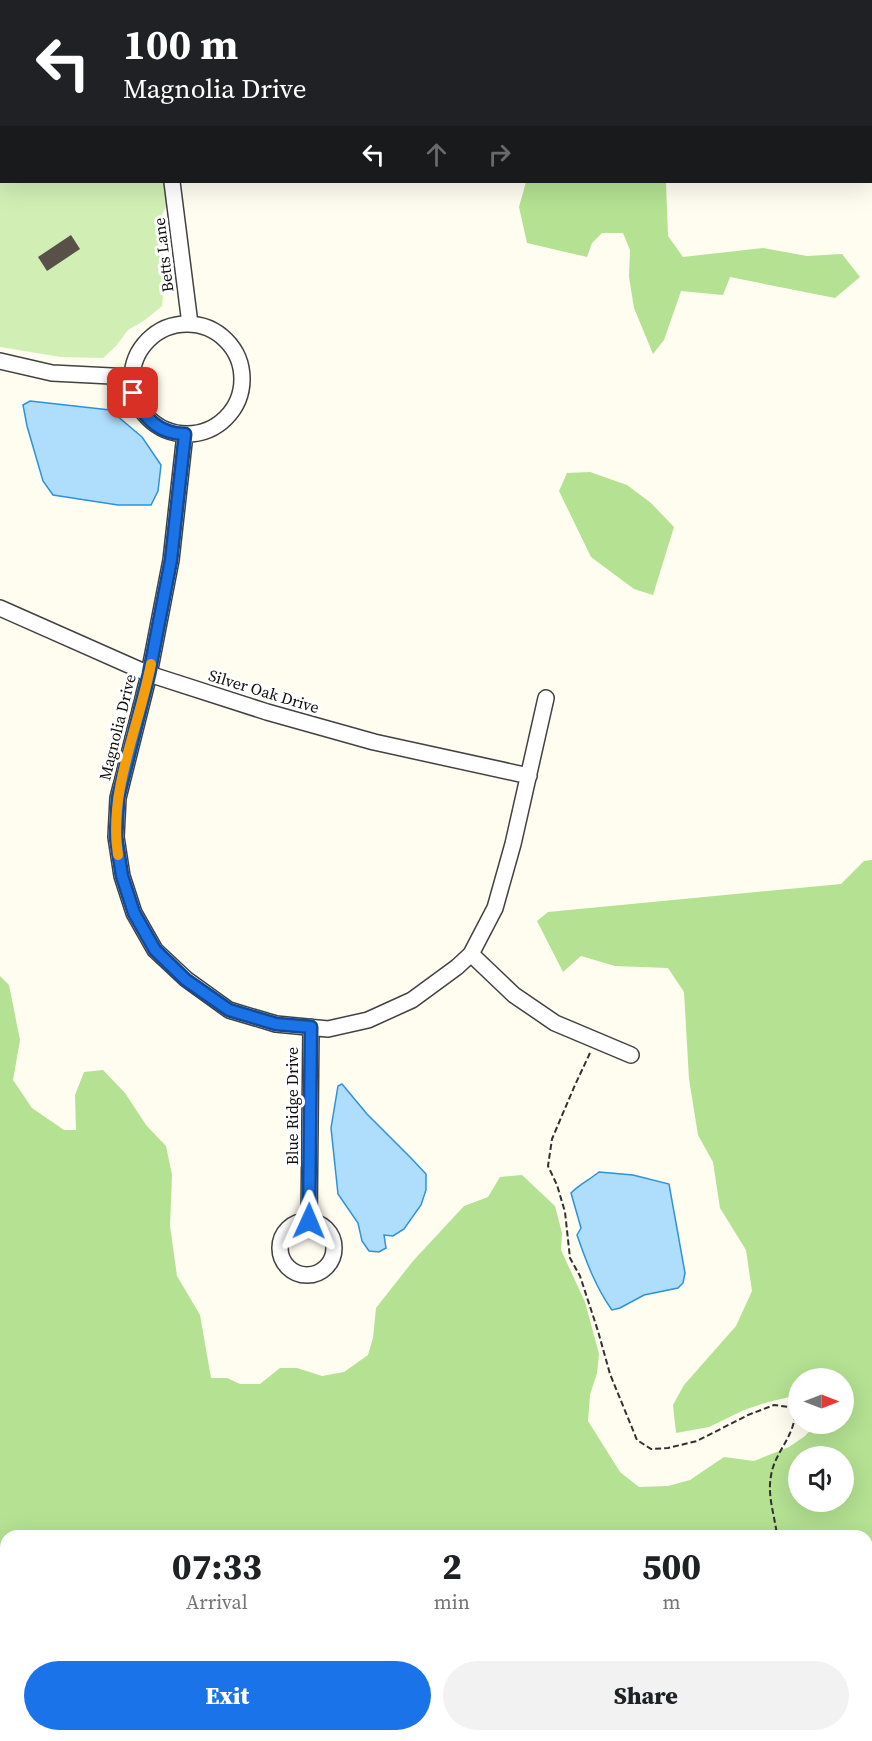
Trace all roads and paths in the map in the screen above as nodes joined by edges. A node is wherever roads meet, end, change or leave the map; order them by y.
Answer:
1 (172, 183) edge
2 (189, 324) junction
3 (0, 361) edge
4 (131, 377) junction
5 (185, 434) junction
6 (0, 608) edge
7 (149, 674) junction
8 (546, 698) dead end
9 (529, 776) junction
10 (471, 954) junction
11 (311, 1027) junction
12 (596, 1041) junction
13 (630, 1055) dead end
14 (309, 1221) dead end
15 (777, 1530) edge

1 - 2 street, Betts Lane
2 - 4 street
2 - 5 street
3 - 4 street
4 - 5 street
5 - 7 street, Magnolia Drive
6 - 7 street, Silver Oak Drive
7 - 9 street, Silver Oak Drive
7 - 11 street, Magnolia Drive
8 - 9 street, Magnolia Drive
9 - 10 street, Magnolia Drive
10 - 11 street, Magnolia Drive
10 - 12 street
11 - 14 street, Blue Ridge Drive
12 - 13 street
12 - 15 path

